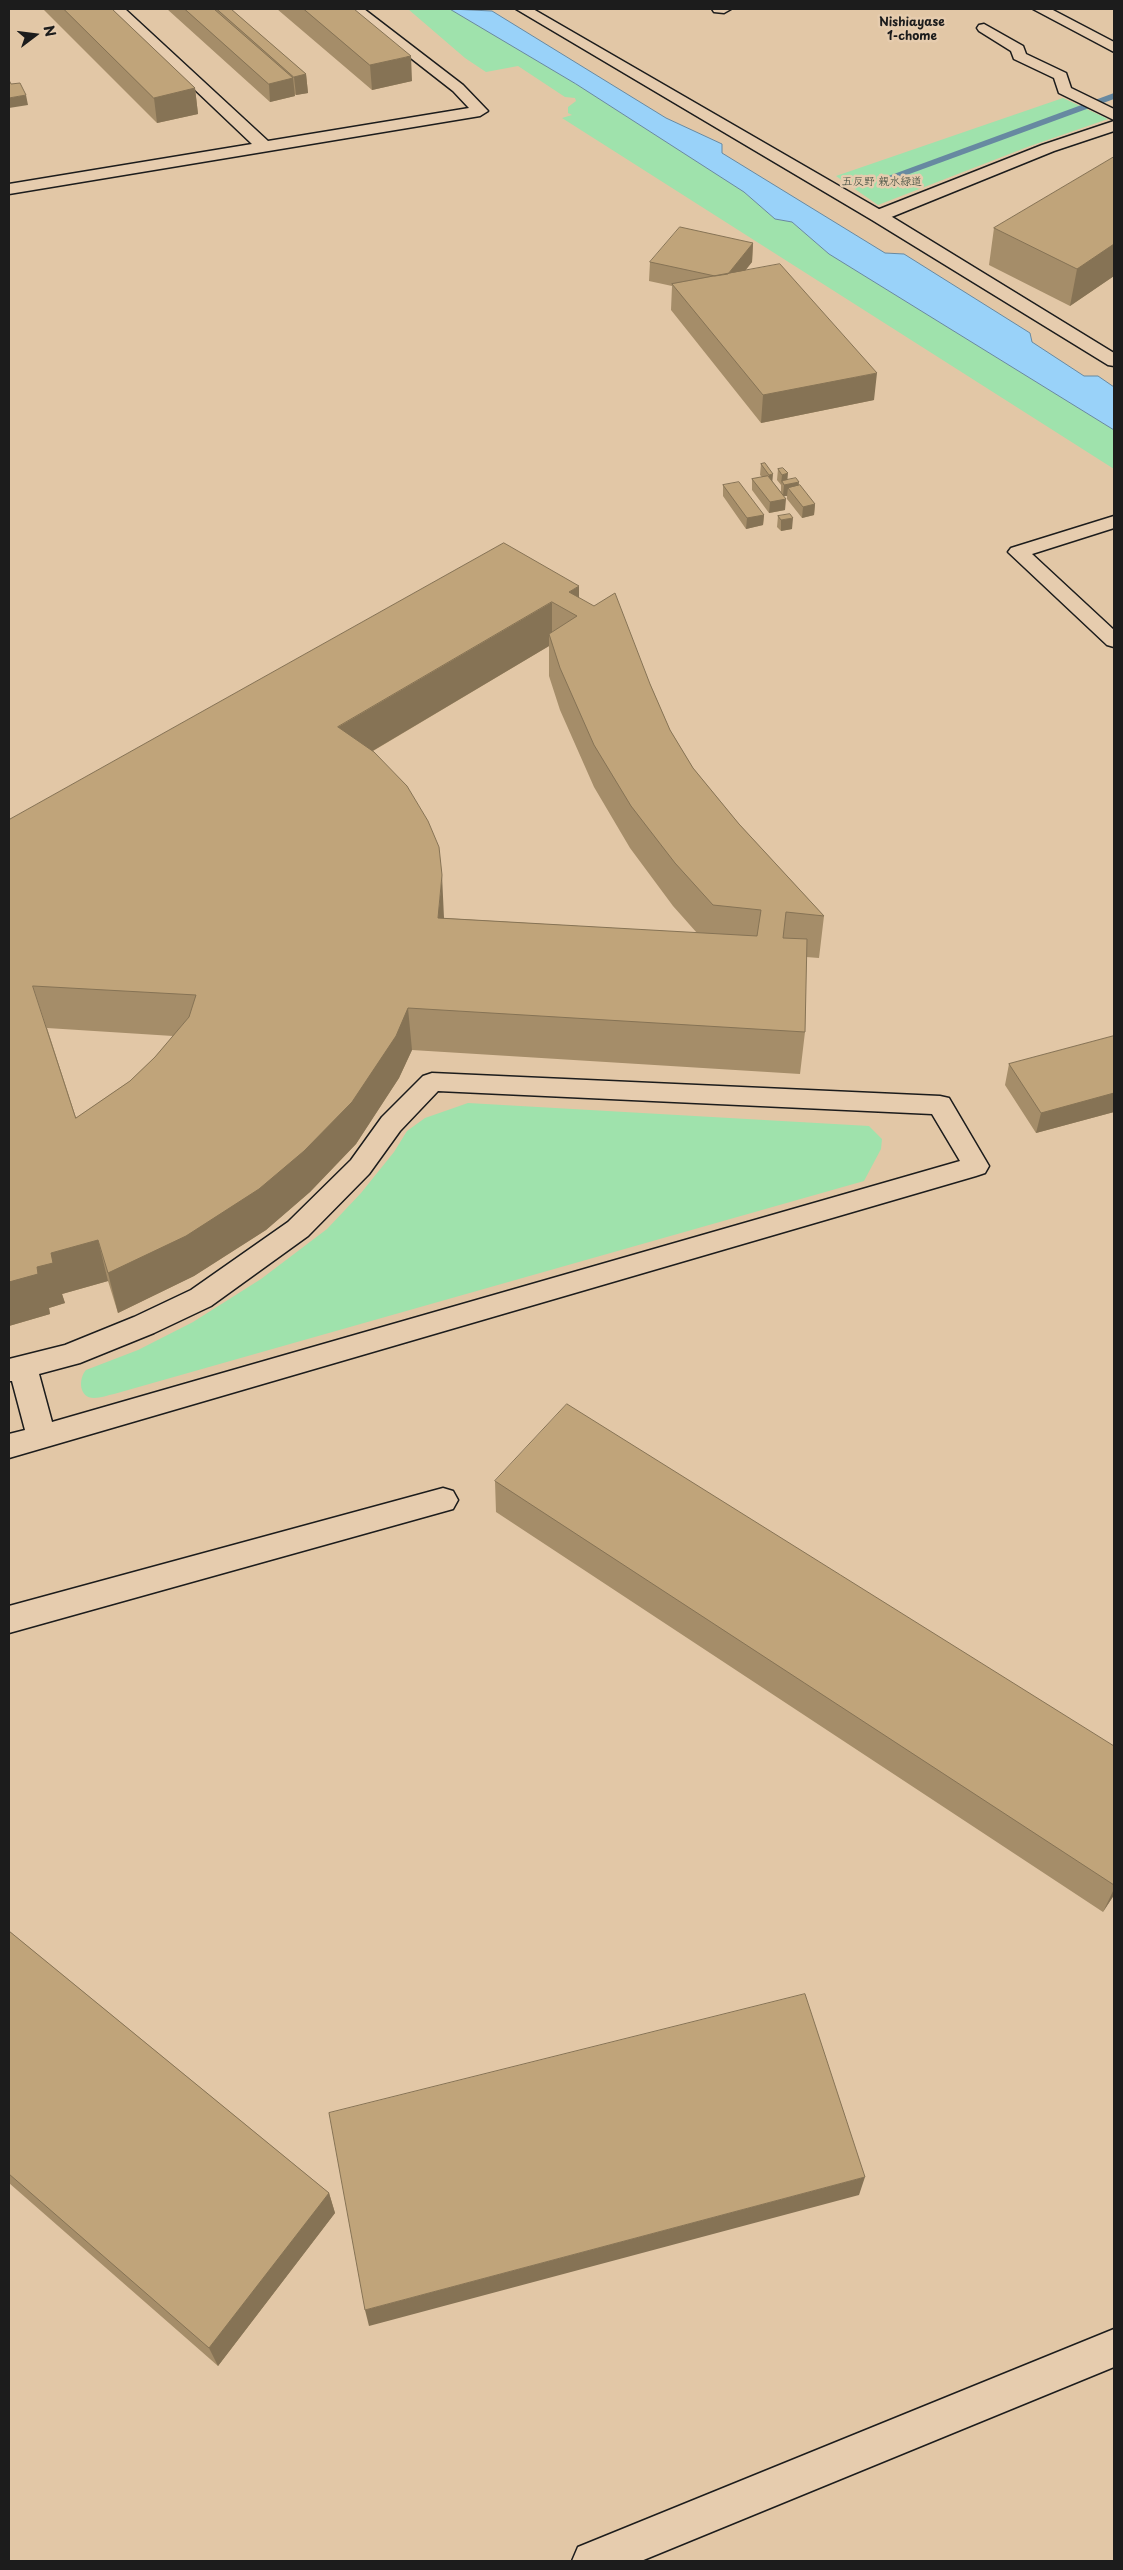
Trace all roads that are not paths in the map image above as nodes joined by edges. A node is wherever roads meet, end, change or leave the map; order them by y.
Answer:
1 (117, 9) edge
2 (355, 9) edge
3 (523, 9) edge
4 (719, 9) edge
5 (724, 9) edge
6 (1040, 9) edge
7 (984, 28) dead end
8 (1114, 48) edge
9 (1114, 115) edge
10 (1114, 126) edge
11 (264, 147) junction
12 (9, 189) edge
13 (878, 216) junction
14 (1114, 360) edge
15 (1114, 522) edge
16 (1114, 642) edge
17 (16, 1368) edge
18 (41, 1437) junction
19 (9, 1446) edge
20 (443, 1500) dead end
21 (9, 1620) edge
22 (1114, 2348) edge
23 (592, 2561) edge

1 - 11 street
2 - 11 street
3 - 13 street
4 - 5 street
6 - 8 street
7 - 9 street
10 - 13 street
11 - 12 street
13 - 14 street
15 - 16 street
17 - 18 street
17 - 18 street
18 - 19 street
20 - 21 street
22 - 23 street

